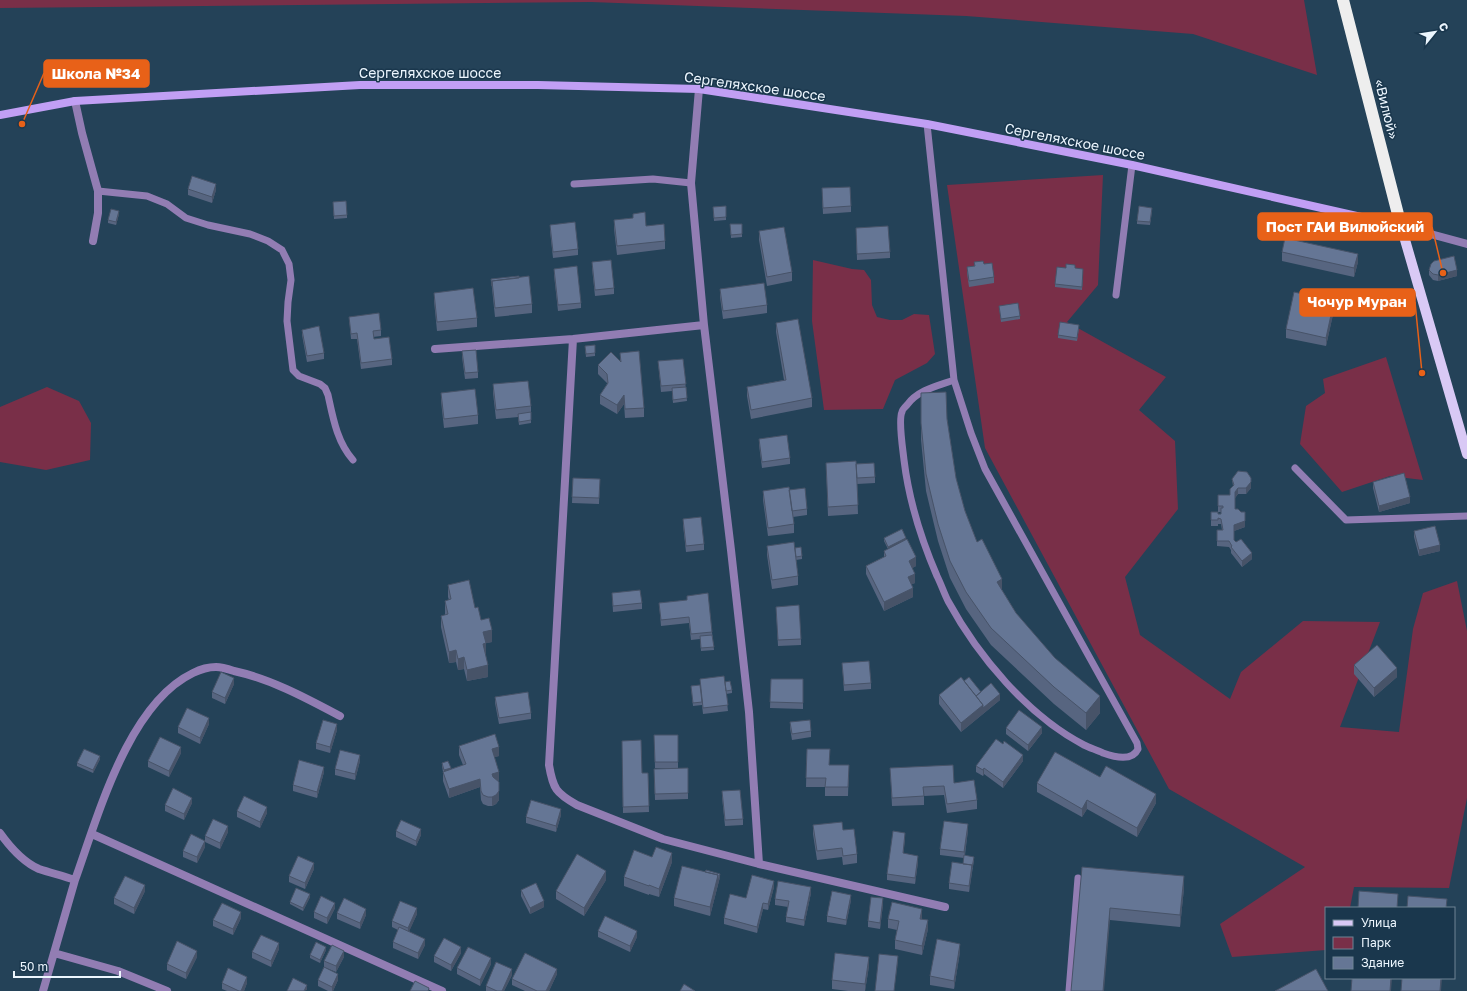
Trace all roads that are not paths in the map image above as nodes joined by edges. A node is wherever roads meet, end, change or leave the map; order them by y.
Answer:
1 (1343, 0) edge
2 (699, 89) junction
3 (75, 101) junction
4 (0, 116) edge
5 (927, 124) junction
6 (1132, 165) junction
7 (691, 183) junction
8 (574, 184) dead end
9 (98, 191) junction
10 (1401, 226) junction
11 (93, 241) dead end
12 (1467, 244) edge
13 (1116, 295) dead end
14 (704, 325) junction
15 (573, 338) junction
16 (435, 349) dead end
17 (954, 380) junction
18 (1467, 454) edge
19 (353, 460) dead end
20 (1295, 468) dead end
21 (1467, 516) edge
22 (340, 716) dead end
23 (0, 833) edge
24 (92, 834) junction
25 (759, 864) junction
26 (1078, 878) dead end
27 (75, 880) junction
28 (945, 907) dead end
29 (54, 953) junction
30 (43, 991) edge
31 (167, 991) edge
32 (442, 991) edge
33 (1069, 991) edge

1 - 10 highway, «Вилюй»
2 - 3 main road, Сергеляхское шоссе
2 - 5 main road, Сергеляхское шоссе
2 - 7 street
3 - 4 main road, Сергеляхское шоссе
3 - 9 street
5 - 6 main road, Сергеляхское шоссе
5 - 17 lane
6 - 10 main road, Сергеляхское шоссе
6 - 13 lane
7 - 8 lane
7 - 14 street
9 - 11 street
9 - 19 lane
10 - 12 street
10 - 18 main road
14 - 15 street
14 - 25 street
15 - 16 street
15 - 25 street
17 - 17 lane
20 - 21 lane
22 - 24 street
23 - 27 street
24 - 27 street
24 - 32 street
25 - 28 street
26 - 33 lane
27 - 29 street
29 - 30 street
29 - 31 street

